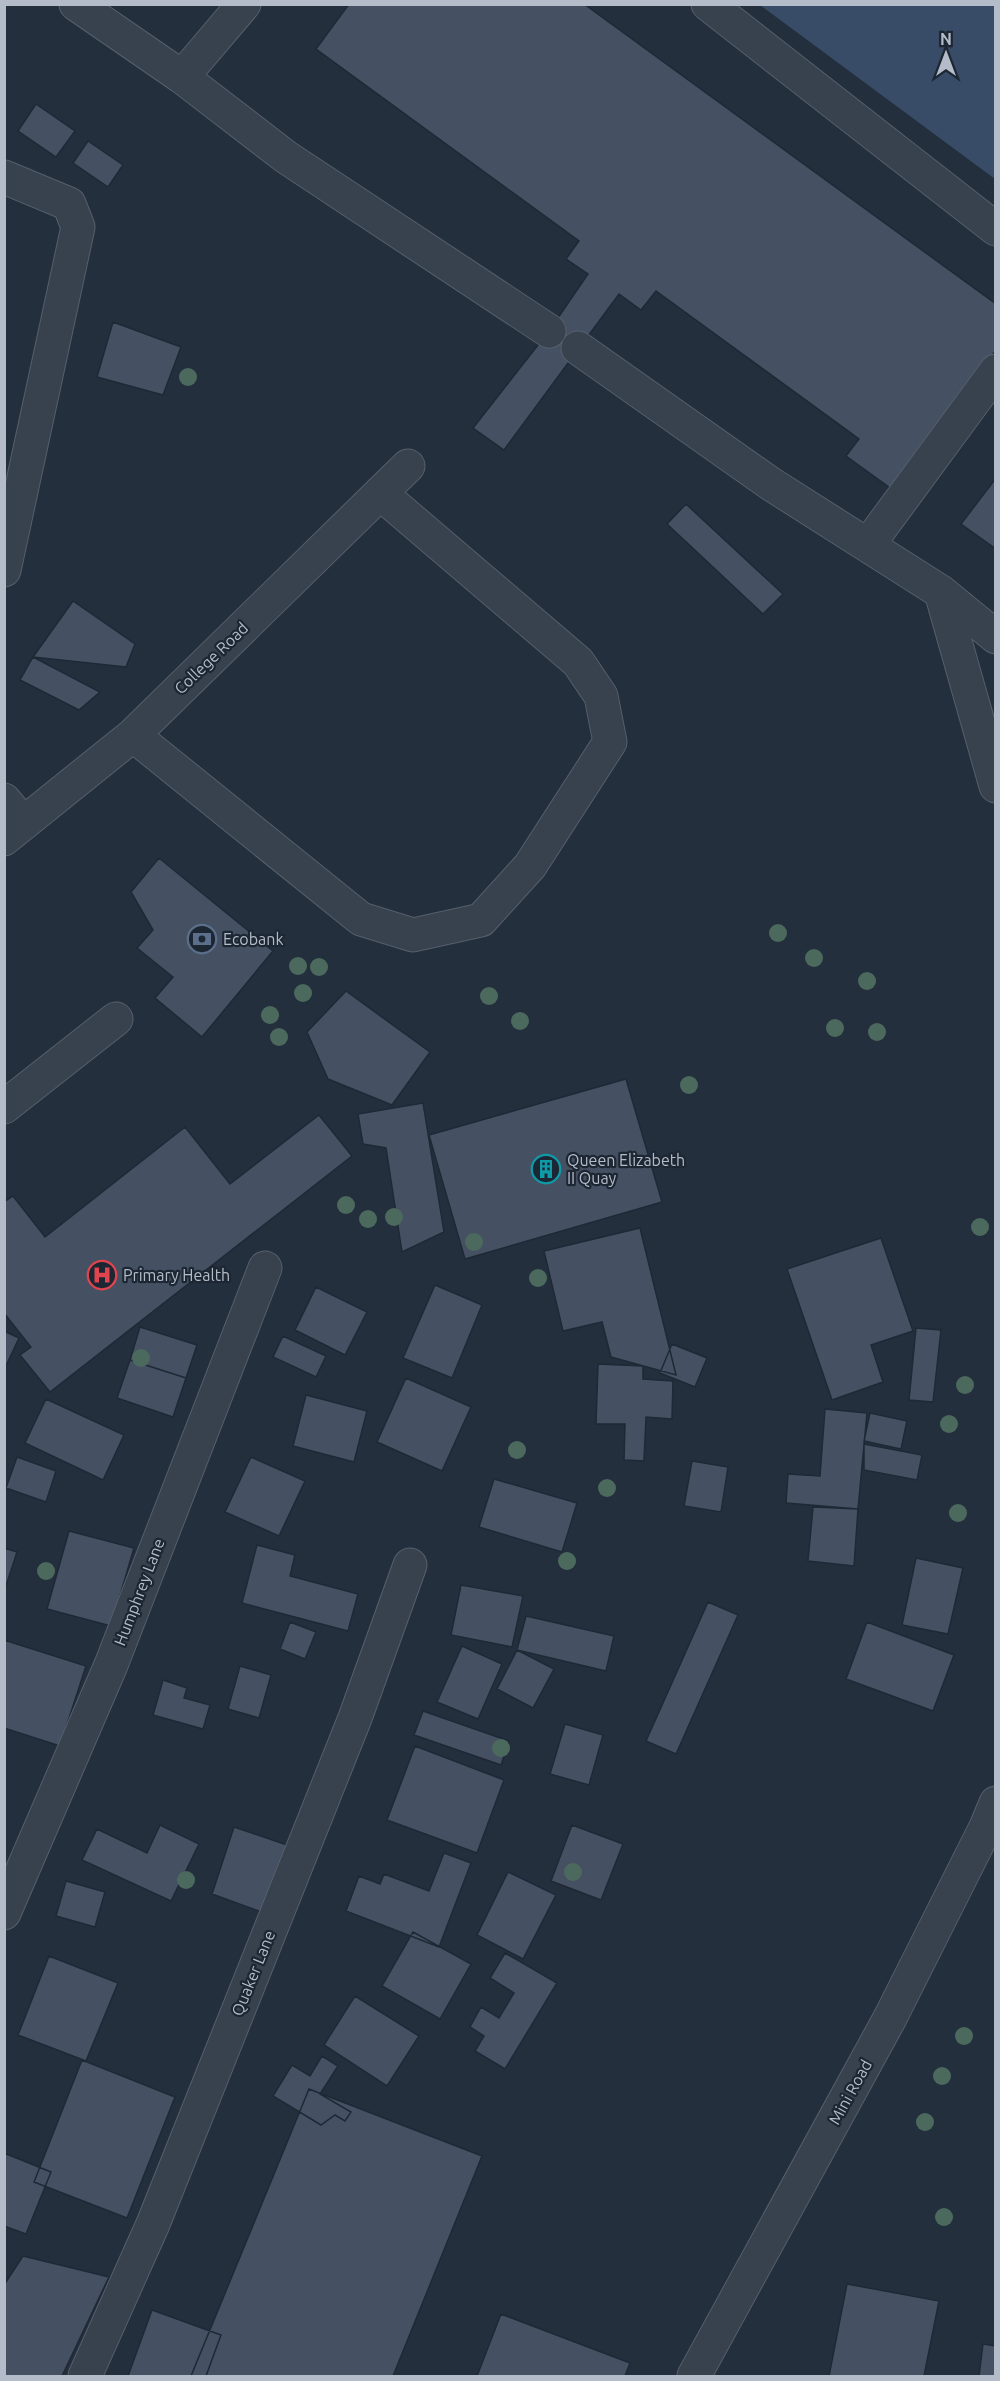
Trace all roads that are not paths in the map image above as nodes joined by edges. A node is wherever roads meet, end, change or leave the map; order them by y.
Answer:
1 (76, 4) edge
2 (244, 4) edge
3 (708, 4) edge
4 (183, 77) junction
5 (4, 177) edge
6 (996, 229) edge
7 (549, 331) dead end
8 (578, 348) dead end
9 (996, 371) edge
10 (408, 466) dead end
11 (380, 493) junction
12 (868, 545) junction
13 (4, 570) edge
14 (941, 592) junction
15 (996, 637) edge
16 (133, 735) junction
17 (996, 786) edge
18 (11, 821) edge
19 (116, 1019) dead end
20 (4, 1107) edge
21 (265, 1268) dead end
22 (410, 1565) dead end
23 (996, 1803) edge
24 (4, 1913) edge
25 (85, 2376) edge
26 (694, 2376) edge

1 - 4 street
2 - 4 street
3 - 6 street
4 - 7 street
5 - 13 street
8 - 12 street
9 - 12 street
10 - 11 street, College Road
11 - 16 street, College Road
11 - 16 street
12 - 14 street
14 - 15 street
14 - 17 street
16 - 18 street, College Road
19 - 20 street
21 - 24 street, Humphrey Lane
22 - 25 street, Quaker Lane
23 - 26 street, Mini Road

